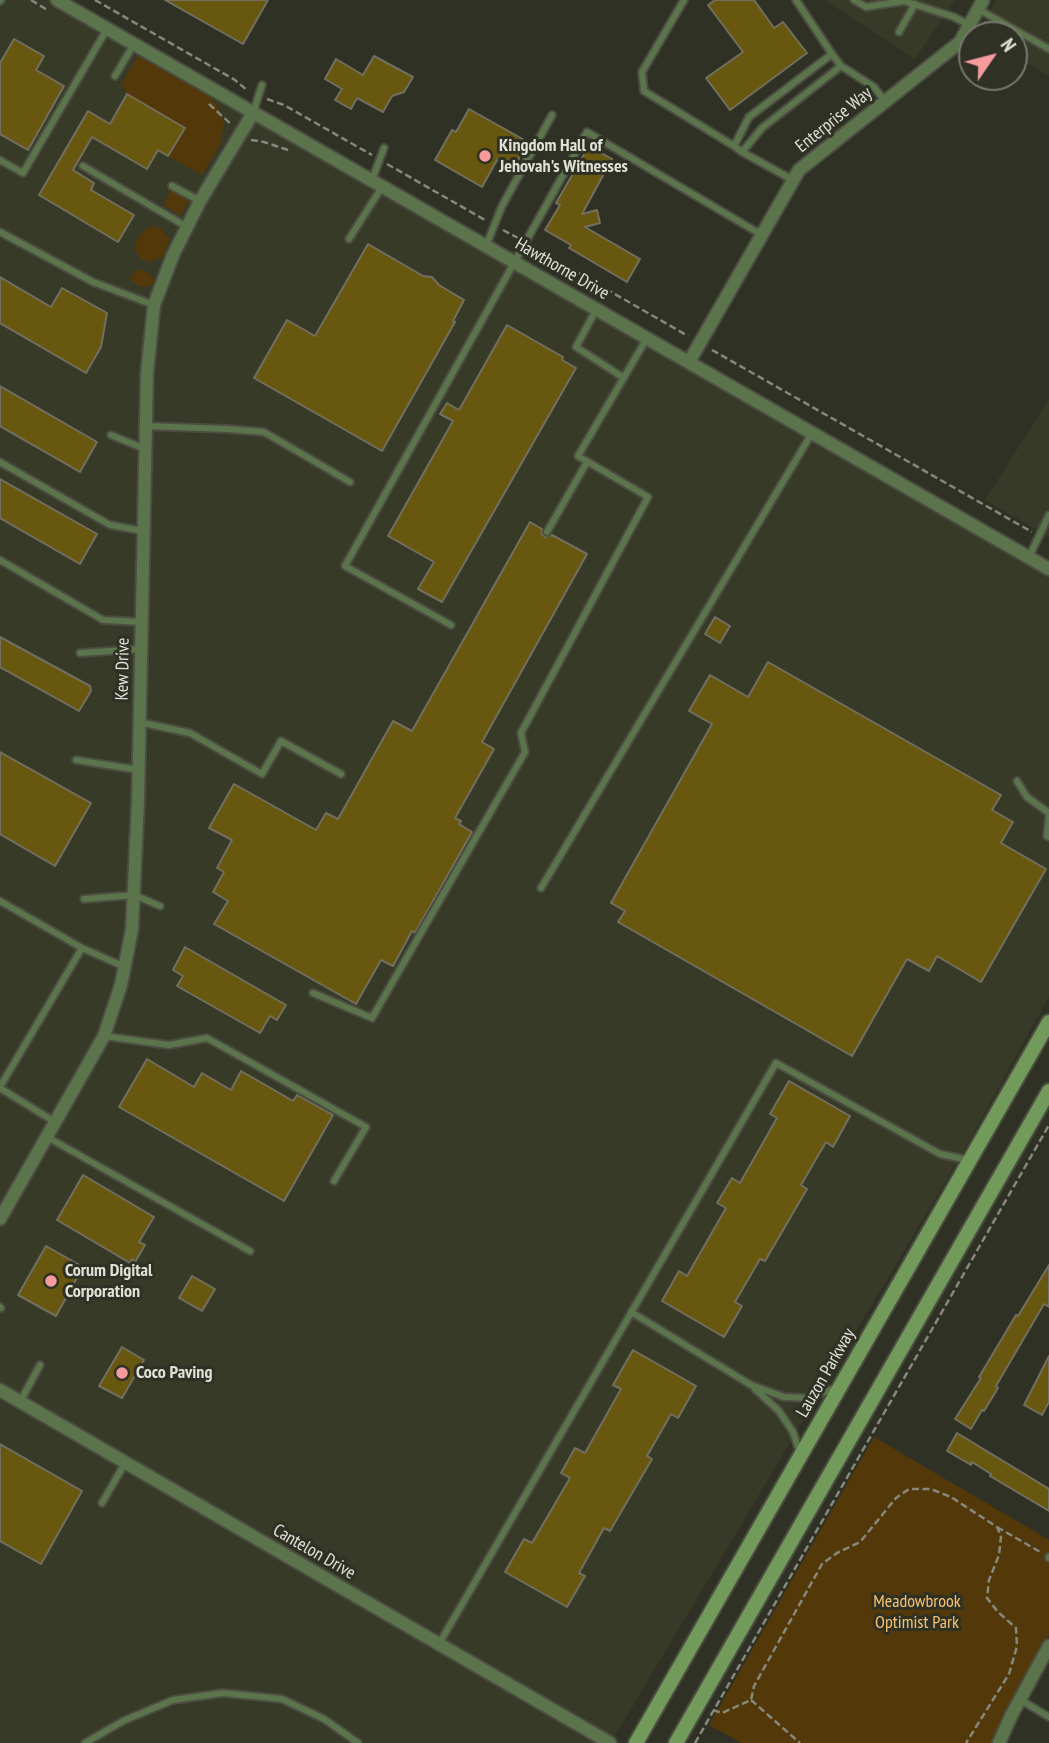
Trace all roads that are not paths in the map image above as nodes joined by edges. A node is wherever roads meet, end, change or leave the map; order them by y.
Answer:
1 (57, 0) edge
2 (796, 0) edge
3 (854, 0) edge
4 (681, 1) edge
5 (921, 4) edge
6 (981, 5) edge
7 (962, 21) edge
8 (971, 21) edge
9 (107, 29) junction
10 (899, 32) dead end
11 (134, 44) junction
12 (958, 44) edge
13 (1049, 49) edge
14 (832, 54) junction
15 (841, 66) junction
16 (115, 76) dead end
17 (262, 85) dead end
18 (885, 101) junction
19 (253, 113) junction
20 (552, 116) dead end
21 (734, 146) junction
22 (384, 148) dead end
23 (743, 152) junction
24 (0, 160) edge
25 (83, 166) dead end
26 (793, 180) junction
27 (377, 184) junction
28 (172, 186) dead end
29 (200, 201) junction
30 (187, 227) junction
31 (0, 232) edge
32 (762, 235) junction
33 (349, 239) dead end
34 (486, 246) junction
35 (515, 262) junction
36 (154, 305) junction
37 (596, 309) junction
38 (647, 338) junction
39 (689, 362) junction
40 (624, 378) junction
41 (146, 426) junction
42 (813, 433) junction
43 (111, 435) dead end
44 (145, 449) junction
45 (0, 462) edge
46 (587, 462) junction
47 (350, 482) dead end
48 (1049, 515) edge
49 (144, 531) junction
50 (547, 532) dead end
51 (1029, 557) junction
52 (0, 560) edge
53 (1049, 569) edge
54 (142, 622) junction
55 (451, 625) dead end
56 (141, 649) junction
57 (80, 653) dead end
58 (139, 722) junction
59 (76, 760) dead end
60 (139, 770) junction
61 (341, 774) dead end
62 (1017, 780) dead end
63 (1049, 815) edge
64 (1049, 837) edge
65 (541, 888) dead end
66 (134, 895) junction
67 (84, 899) dead end
68 (0, 901) edge
69 (160, 906) dead end
70 (82, 948) junction
71 (125, 967) junction
72 (313, 993) dead end
73 (1049, 1022) edge
74 (104, 1036) junction
75 (0, 1087) edge
76 (1049, 1091) edge
77 (55, 1122) junction
78 (47, 1137) junction
79 (970, 1160) junction
80 (334, 1181) dead end
81 (0, 1219) edge
82 (250, 1251) dead end
83 (631, 1312) junction
84 (40, 1365) dead end
85 (751, 1385) junction
86 (841, 1386) junction
87 (0, 1390) edge
88 (20, 1402) junction
89 (801, 1456) junction
90 (125, 1463) junction
91 (102, 1503) dead end
92 (439, 1644) junction
93 (1049, 1646) edge
94 (1019, 1699) junction
95 (1049, 1717) edge
96 (85, 1743) edge
97 (358, 1743) edge
98 (610, 1743) edge
99 (636, 1743) edge
100 (676, 1743) edge
101 (999, 1743) edge

1 - 9 street, Hawthorne Drive
2 - 14 lane
3 - 5 lane
4 - 21 lane
5 - 7 lane
5 - 10 lane
6 - 8 street, Enterprise Way
6 - 13 lane
9 - 11 street, Hawthorne Drive
9 - 24 lane
11 - 16 lane
11 - 19 street, Hawthorne Drive
12 - 18 street, Enterprise Way
14 - 15 lane
14 - 21 lane
15 - 18 lane
15 - 23 lane
17 - 19 lane
18 - 26 street, Enterprise Way
19 - 27 street, Hawthorne Drive
19 - 29 street, Kew Drive
20 - 34 lane
21 - 23 lane
22 - 27 lane
23 - 26 lane
25 - 30 lane
26 - 32 street, Enterprise Way
27 - 33 lane
27 - 34 street, Hawthorne Drive
28 - 29 lane
29 - 30 street, Kew Drive
30 - 36 street, Kew Drive
31 - 36 lane
32 - 35 lane
32 - 39 street, Enterprise Way
34 - 35 street, Hawthorne Drive
35 - 37 street, Hawthorne Drive
35 - 55 lane
36 - 41 street, Kew Drive
37 - 38 street, Hawthorne Drive
37 - 40 lane
38 - 39 street, Hawthorne Drive
38 - 40 lane
39 - 42 street, Hawthorne Drive
40 - 46 lane
41 - 44 street, Kew Drive
41 - 47 lane
42 - 51 street, Hawthorne Drive
42 - 65 lane
43 - 44 lane
44 - 49 street, Kew Drive
45 - 49 lane
46 - 50 lane
46 - 72 lane
48 - 51 lane
49 - 54 street, Kew Drive
51 - 53 street, Hawthorne Drive
52 - 54 lane
54 - 56 street, Kew Drive
56 - 57 lane
56 - 58 street, Kew Drive
58 - 60 street, Kew Drive
58 - 61 lane
59 - 60 lane
60 - 66 street, Kew Drive
62 - 63 lane
63 - 64 lane
66 - 67 lane
66 - 69 lane
66 - 71 street, Kew Drive
68 - 70 lane
70 - 71 lane
70 - 75 lane
71 - 74 street, Kew Drive
73 - 79 main road, Lauzon Parkway
74 - 77 street, Kew Drive
74 - 80 lane
75 - 77 lane
76 - 100 main road
77 - 78 street, Kew Drive
78 - 81 street, Kew Drive
78 - 82 lane
79 - 83 lane
79 - 86 main road, Lauzon Parkway
83 - 85 lane
83 - 92 lane
84 - 88 lane
85 - 86 lane
85 - 89 lane
86 - 89 main road, Lauzon Parkway
87 - 88 street, Cantelon Drive
88 - 90 street, Cantelon Drive
89 - 99 main road, Lauzon Parkway
90 - 91 lane
90 - 92 street, Cantelon Drive
92 - 98 street, Cantelon Drive
93 - 94 street
94 - 95 lane
94 - 101 street
96 - 97 lane

